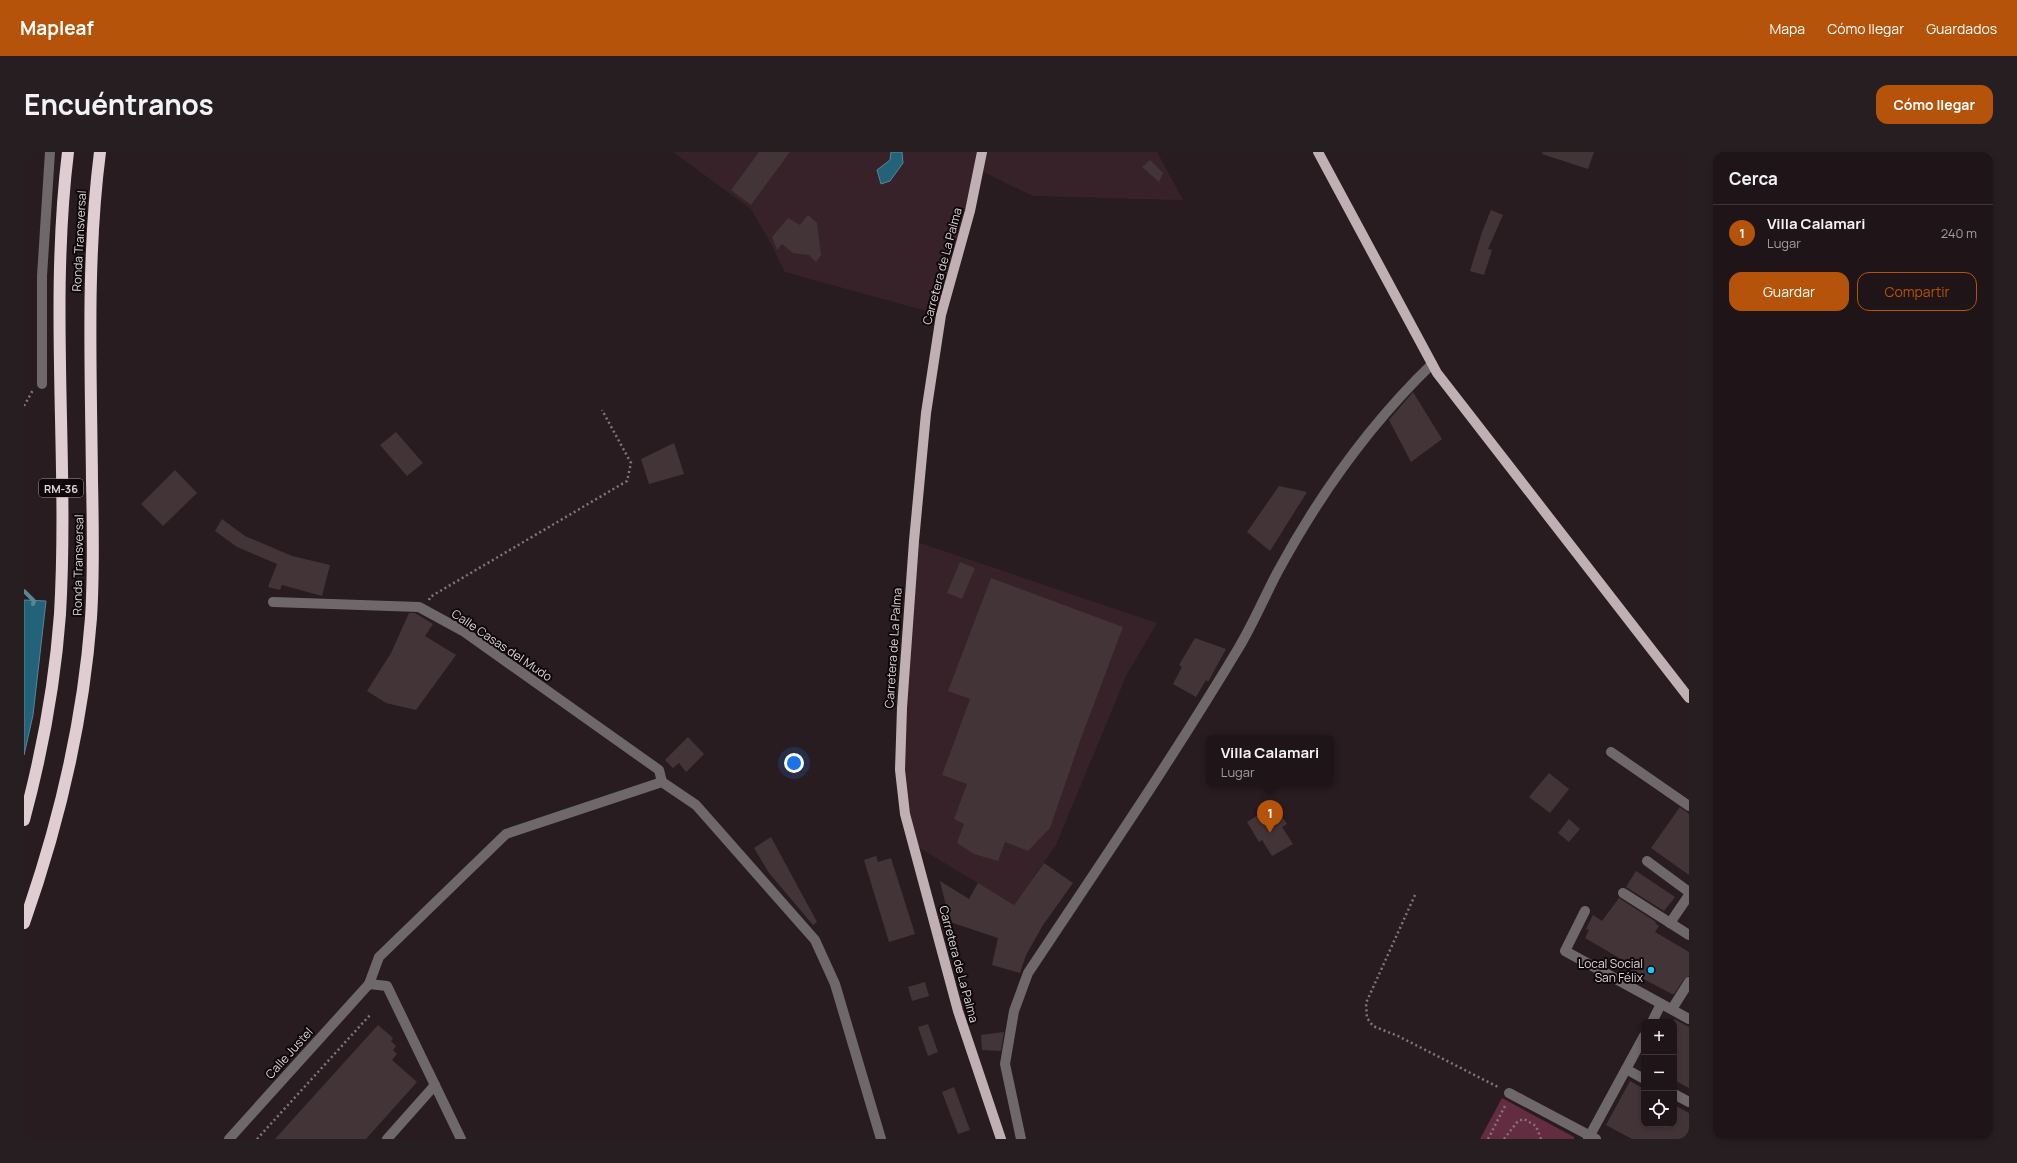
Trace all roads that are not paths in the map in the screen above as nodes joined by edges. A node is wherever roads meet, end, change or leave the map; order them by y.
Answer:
1 (50, 152) edge
2 (68, 152) edge
3 (100, 152) edge
4 (982, 152) edge
5 (1318, 152) edge
6 (1432, 364) junction
7 (42, 384) road end
8 (273, 602) dead end
9 (1689, 698) edge
10 (1611, 752) dead end
11 (662, 782) junction
12 (1689, 806) edge
13 (24, 820) edge
14 (1648, 861) dead end
15 (1689, 892) edge
16 (1623, 893) dead end
17 (1689, 895) edge
18 (1585, 911) dead end
19 (24, 923) edge
20 (1670, 924) junction
21 (1689, 935) edge
22 (1689, 982) edge
23 (369, 984) junction
24 (1662, 1004) junction
25 (1672, 1009) junction
26 (1689, 1018) edge
27 (1654, 1019) edge
28 (1641, 1042) edge
29 (1626, 1069) junction
30 (1641, 1077) edge
31 (435, 1085) junction
32 (1510, 1094) road end
33 (1677, 1096) edge
34 (1689, 1102) edge
35 (1591, 1138) edge
36 (229, 1139) edge
37 (387, 1139) edge
38 (461, 1139) edge
39 (881, 1139) edge
40 (1001, 1139) edge
41 (1021, 1139) edge

1 - 7 street
2 - 13 highway, Ronda Transversal / RM-36
3 - 19 highway, Ronda Transversal / RM-36
4 - 40 main road, Carretera de La Palma
5 - 6 main road
6 - 9 main road
6 - 41 street
8 - 11 street, Calle Casas del Mudo
10 - 12 street
11 - 23 street
11 - 39 street
14 - 15 street
16 - 20 street
17 - 20 street
18 - 24 street
20 - 21 street
22 - 25 street
23 - 31 street
23 - 36 street, Calle Justel
24 - 25 street
24 - 27 street
25 - 26 street
28 - 29 street
29 - 30 street
29 - 35 street
31 - 37 street
31 - 38 street
32 - 35 street
33 - 34 street

